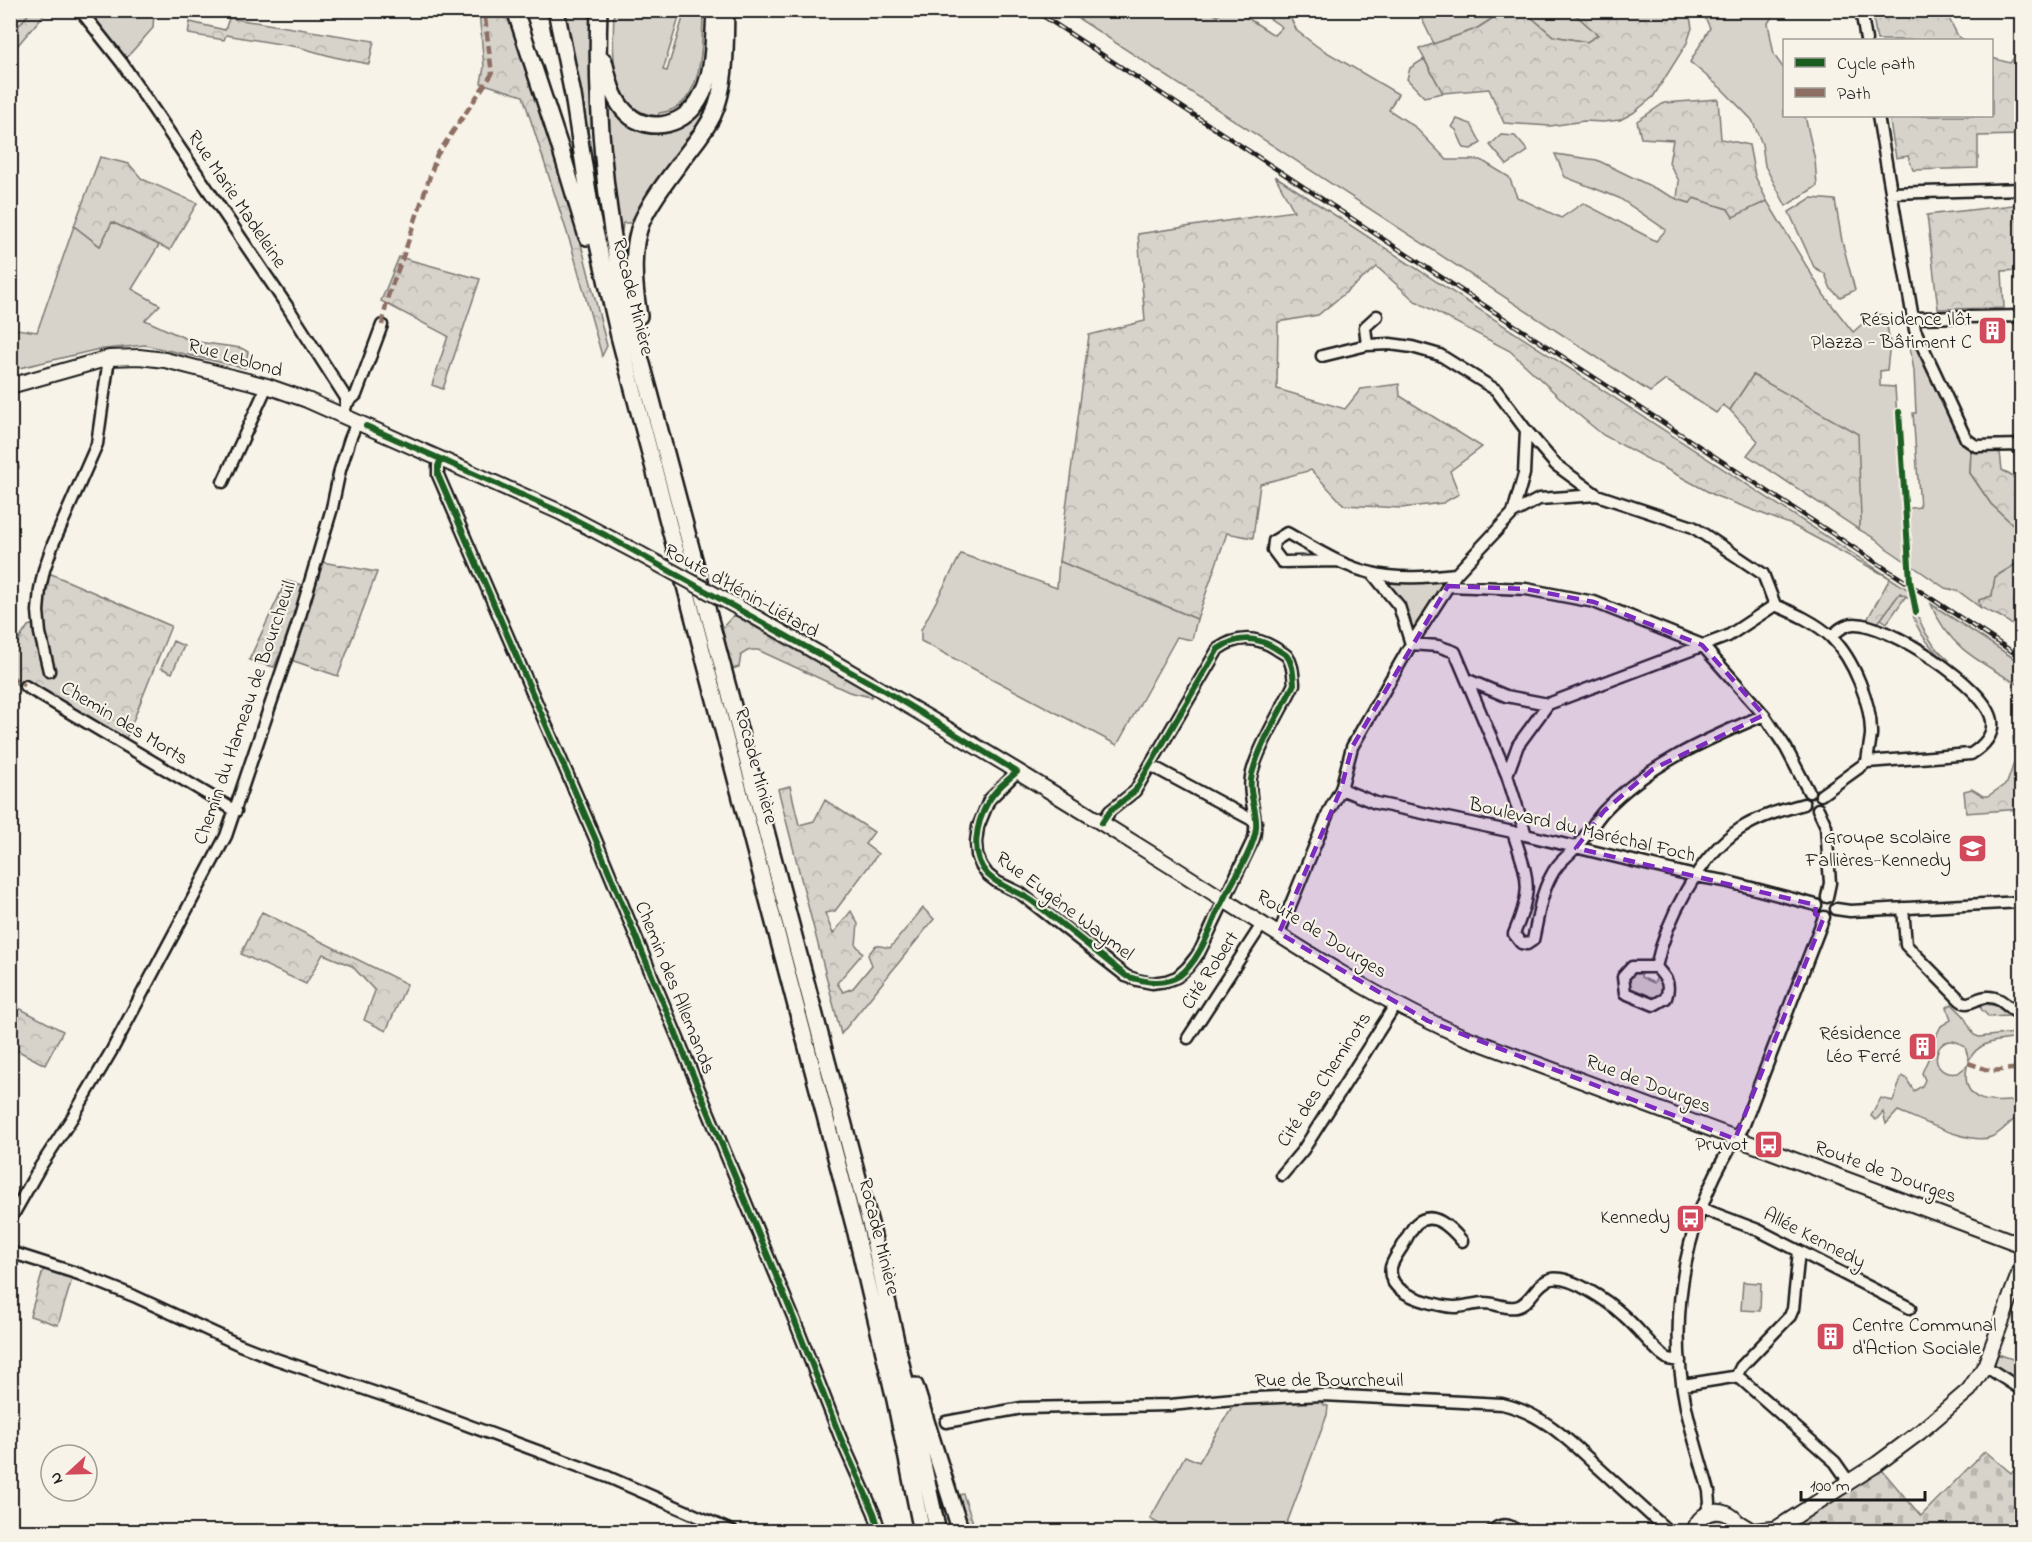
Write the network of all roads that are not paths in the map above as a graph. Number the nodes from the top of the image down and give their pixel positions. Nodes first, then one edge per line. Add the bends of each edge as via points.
1 (80, 10) edge
2 (515, 10) edge
3 (556, 10) edge
4 (598, 10) edge
5 (715, 10) edge
6 (726, 10) edge
7 (1861, 10) edge
8 (598, 32) junction
9 (1866, 39) edge
10 (1878, 117) edge
11 (2022, 189) edge
12 (1891, 193) junction
13 (1377, 316) dead end
14 (2022, 316) edge
15 (1912, 318) junction
16 (382, 325) dead end
17 (619, 336) junction
18 (1367, 345) junction
19 (1322, 356) dead end
20 (109, 358) junction
21 (10, 386) edge
22 (267, 386) junction
23 (650, 393) junction
24 (344, 409) junction
25 (357, 422) junction
26 (1526, 430) junction
27 (2022, 445) edge
28 (441, 459) junction
29 (223, 482) dead end
30 (1597, 495) junction
31 (1513, 513) junction
32 (1338, 561) junction
33 (1372, 573) junction
34 (1456, 574) junction
35 (1448, 586) junction
36 (1775, 605) junction
37 (1831, 637) junction
38 (1411, 644) junction
39 (1702, 645) junction
40 (49, 671) dead end
41 (1468, 680) junction
42 (25, 686) dead end
43 (1548, 704) junction
44 (1764, 715) junction
45 (1867, 762) junction
46 (1150, 765) junction
47 (1017, 772) junction
48 (1507, 775) junction
49 (1341, 789) junction
50 (1809, 792) junction
51 (1821, 795) junction
52 (1804, 804) junction
53 (1818, 809) junction
54 (236, 811) junction
55 (1085, 812) joint
56 (1256, 822) junction
57 (1102, 823) junction
58 (1514, 832) junction
59 (1526, 835) junction
60 (1576, 847) junction
61 (1695, 876) junction
62 (1827, 897) junction
63 (1224, 898) junction
64 (2022, 902) edge
65 (1816, 905) junction
66 (1836, 909) junction
67 (1903, 909) junction
68 (1824, 917) junction
69 (1263, 923) junction
70 (1279, 933) junction
71 (1656, 967) junction
72 (1396, 1004) junction
73 (2022, 1016) edge
74 (1188, 1038) dead end
75 (1547, 1068) joint
76 (1735, 1139) junction
77 (1282, 1175) dead end
78 (1700, 1208) junction
79 (10, 1220) edge
80 (871, 1227) junction
81 (1462, 1241) dead end
82 (2022, 1245) edge
83 (1799, 1251) junction
84 (10, 1252) edge
85 (2022, 1266) edge
86 (1910, 1308) dead end
87 (1680, 1361) junction
88 (1985, 1366) junction
89 (1736, 1377) junction
90 (1683, 1385) junction
91 (2022, 1390) edge
92 (895, 1400) junction
93 (946, 1422) dead end
94 (1849, 1482) junction
95 (1709, 1491) junction
96 (1725, 1512) junction
97 (1706, 1514) junction
98 (1740, 1527) edge
99 (1692, 1530) edge
100 (1772, 1530) edge
101 (734, 1532) edge
102 (880, 1532) edge
103 (913, 1532) edge
104 (922, 1532) edge
105 (938, 1532) edge
106 (961, 1532) edge
107 (1491, 1532) edge
108 (1518, 1532) edge
109 (1669, 1532) edge

1 - 24 street, Rue Marie Madeleine via 122,63 243,241 346,398
2 - 17 highway via 576,199 602,295
3 - 17 highway, Rocade Minière via 592,218
4 - 8 highway, Rocade Minière
5 - 8 highway via 711,67 703,94 688,114 666,124 639,121 619,105 608,79
6 - 23 highway via 720,97 714,113 641,222 635,282 651,372
7 - 9 street
8 - 23 highway, Rocade Minière via 601,145 610,222
10 - 12 street
11 - 12 street
12 - 15 street
13 - 18 street via 1365,327
14 - 15 street
15 - 27 street via 1962,435 1977,446
16 - 24 street via 356,395
17 - 92 highway, Rocade Minière via 853,1222
18 - 19 street
18 - 26 street via 1412,347 1440,355 1496,390
20 - 21 main road, Rue Leblond
20 - 22 main road, Rue Leblond via 165,360
20 - 40 street via 93,459 53,544 40,589 40,633
22 - 24 main road, Rue Leblond
22 - 29 street
23 - 80 highway, Rocade Minière
24 - 25 main road, Rue Leblond
25 - 28 main road, Rue Leblond
25 - 54 street, Chemin du Hameau de Bourcheuil via 297,626
26 - 30 street via 1556,465
26 - 31 street via 1524,474
28 - 47 main road, Route d'Hénin-Liétard, bridge via 560,512 640,554 885,691
28 - 102 street, Chemin des Allemands via 438,475 595,838
30 - 31 street via 1539,499
30 - 36 street via 1693,527 1763,574
31 - 34 street
32 - 32 street via 1287,533 1274,541 1273,550 1282,562
32 - 33 street
33 - 34 street via 1412,578
33 - 38 street via 1399,606
34 - 35 street
35 - 38 street
35 - 39 street via 1526,589 1593,602
36 - 37 street
36 - 39 street via 1728,636
37 - 45 street via 1851,664 1866,699 1871,734
37 - 45 street via 1843,627 1855,624 1881,631 1943,666 1989,710 1990,735 1971,754
38 - 41 street via 1455,652
38 - 49 street via 1352,747
39 - 43 street
39 - 44 street
41 - 43 street via 1506,696
41 - 48 street
42 - 54 street, Chemin des Morts
43 - 48 street via 1518,745
44 - 50 street
44 - 60 street via 1653,769 1604,811
45 - 51 street
46 - 56 street
46 - 56 street via 1218,649 1248,638 1266,643 1286,655 1293,669 1294,684 1251,777
46 - 57 street via 1134,791
47 - 55 main road, Route d'Hénin-Liétard
47 - 63 street, Rue Eugène Waymel via 989,800 982,815 976,842 981,865 988,875 1032,901 1126,976 1152,982 1177,977 1198,953
48 - 59 street
49 - 58 street, Boulevard du Maréchal Foch via 1376,803
49 - 70 street
50 - 51 street
50 - 52 street
51 - 53 street via 1823,801
52 - 53 street via 1811,810
52 - 61 street via 1739,829
53 - 62 street via 1826,826 1830,883
54 - 79 street, Chemin du Hameau de Bourcheuil via 214,860 112,1050
55 - 57 main road, Route de Dourges
56 - 63 street, Rue Eugène Waymel via 1254,838
57 - 63 main road, Route de Dourges
58 - 59 street, Boulevard du Maréchal Foch
58 - 60 street via 1527,878 1528,895 1515,934 1521,943 1533,940 1549,880 1559,862
59 - 60 street, Boulevard du Maréchal Foch
60 - 61 street, Boulevard du Maréchal Foch
61 - 65 street, Boulevard du Maréchal Foch
61 - 71 street via 1660,946
62 - 65 street
62 - 66 street
63 - 69 main road, Route de Dourges
64 - 67 street
65 - 68 street via 1818,914
66 - 67 street
66 - 68 street
67 - 73 street via 1906,945 1964,1004 1998,998
68 - 76 street
69 - 70 main road, Route de Dourges
69 - 74 street, Cité Robert
70 - 72 main road, Route de Dourges
71 - 71 street via 1632,967 1623,977 1624,993 1654,1005 1666,998 1668,980
72 - 75 main road, Route de Dourges via 1459,1035
72 - 77 street, Cité des Cheminots via 1303,1150
75 - 76 main road, Rue de Dourges
76 - 78 street via 1725,1152
76 - 82 main road, Route de Dourges
78 - 83 street, Allée Kennedy
78 - 87 street via 1683,1278
80 - 105 highway, Rocade Minière
80 - 106 highway
81 - 87 street via 1440,1221 1430,1219 1417,1224 1392,1263 1393,1283 1419,1299 1456,1308 1483,1303 1516,1307 1545,1281 1567,1281 1616,1309 1661,1354
83 - 86 street, Allée Kennedy
83 - 89 street via 1790,1316
84 - 101 street via 134,1296 276,1359 608,1477
85 - 88 main road
87 - 90 street
88 - 91 street
88 - 94 main road via 1952,1407
89 - 90 street
89 - 94 street via 1835,1462
90 - 95 street
92 - 103 highway via 893,1420
92 - 104 highway, Rocade Minière
93 - 109 street, Rue de Bourcheuil via 1022,1408 1170,1405 1323,1395 1502,1404 1541,1418
94 - 100 main road
95 - 96 street
95 - 97 street
96 - 97 main road
96 - 98 main road
97 - 99 main road
98 - 100 main road
107 - 108 street via 1506,1525

